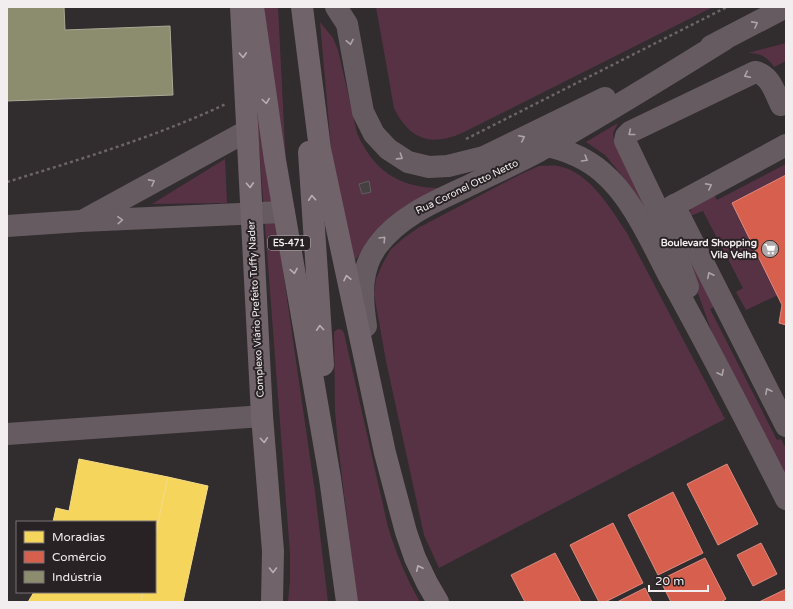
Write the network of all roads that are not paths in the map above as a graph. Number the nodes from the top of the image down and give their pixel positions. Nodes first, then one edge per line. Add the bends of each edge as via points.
1 (301, 7) edge
2 (336, 7) edge
3 (786, 7) edge
4 (245, 10) edge
5 (724, 40) junction
6 (786, 102) edge
7 (247, 131) junction
8 (548, 146) junction
9 (786, 146) edge
10 (666, 209) junction
11 (284, 212) junction
12 (251, 214) junction
13 (81, 221) junction
14 (7, 226) edge
15 (710, 350) junction
16 (262, 416) junction
17 (786, 426) edge
18 (7, 434) edge
19 (385, 453) junction
20 (330, 478) junction
21 (786, 499) edge
22 (340, 554) junction
23 (272, 602) edge
24 (337, 602) edge
25 (347, 602) edge
26 (438, 602) edge

19 -> 1 main road via 320,149
20 -> 1 main road, Complexo Viário Prefeito Tuffy Nader / ES-471
2 -> 5 street, Rua Coronel Otto Netto via 347,24 363,112 374,134 388,149 408,162 429,167 448,166 484,156
5 -> 3 street, Rua Coronel Otto Netto
4 -> 7 main road, Complexo Viário Prefeito Tuffy Nader
4 -> 11 main road, Complexo Viário Prefeito Tuffy Nader / ES-471
5 - 8 street, Rua Coronel Otto Netto
6 -> 10 street via 781,105 766,77 755,72 630,132 625,141
7 -> 12 main road, Complexo Viário Prefeito Tuffy Nader
13 -> 7 street
8 -> 15 street via 585,159 603,172 623,194
19 -> 8 street, Rua Coronel Otto Netto via 362,303 363,281 377,245 410,215
10 -> 9 street
10 - 15 street via 669,233
17 -> 10 street
11 - 12 street
11 -> 20 main road, Complexo Viário Prefeito Tuffy Nader / ES-471
13 -> 12 street
12 - 16 main road, Complexo Viário Prefeito Tuffy Nader
13 - 14 street
15 -> 21 street
16 - 18 street
16 -> 23 main road, Complexo Viário Prefeito Tuffy Nader via 273,551
26 -> 19 main road via 415,558
20 - 22 main road, Complexo Viário Prefeito Tuffy Nader / ES-471
22 - 24 main road
22 - 25 main road, Complexo Viário Prefeito Tuffy Nader / ES-471

